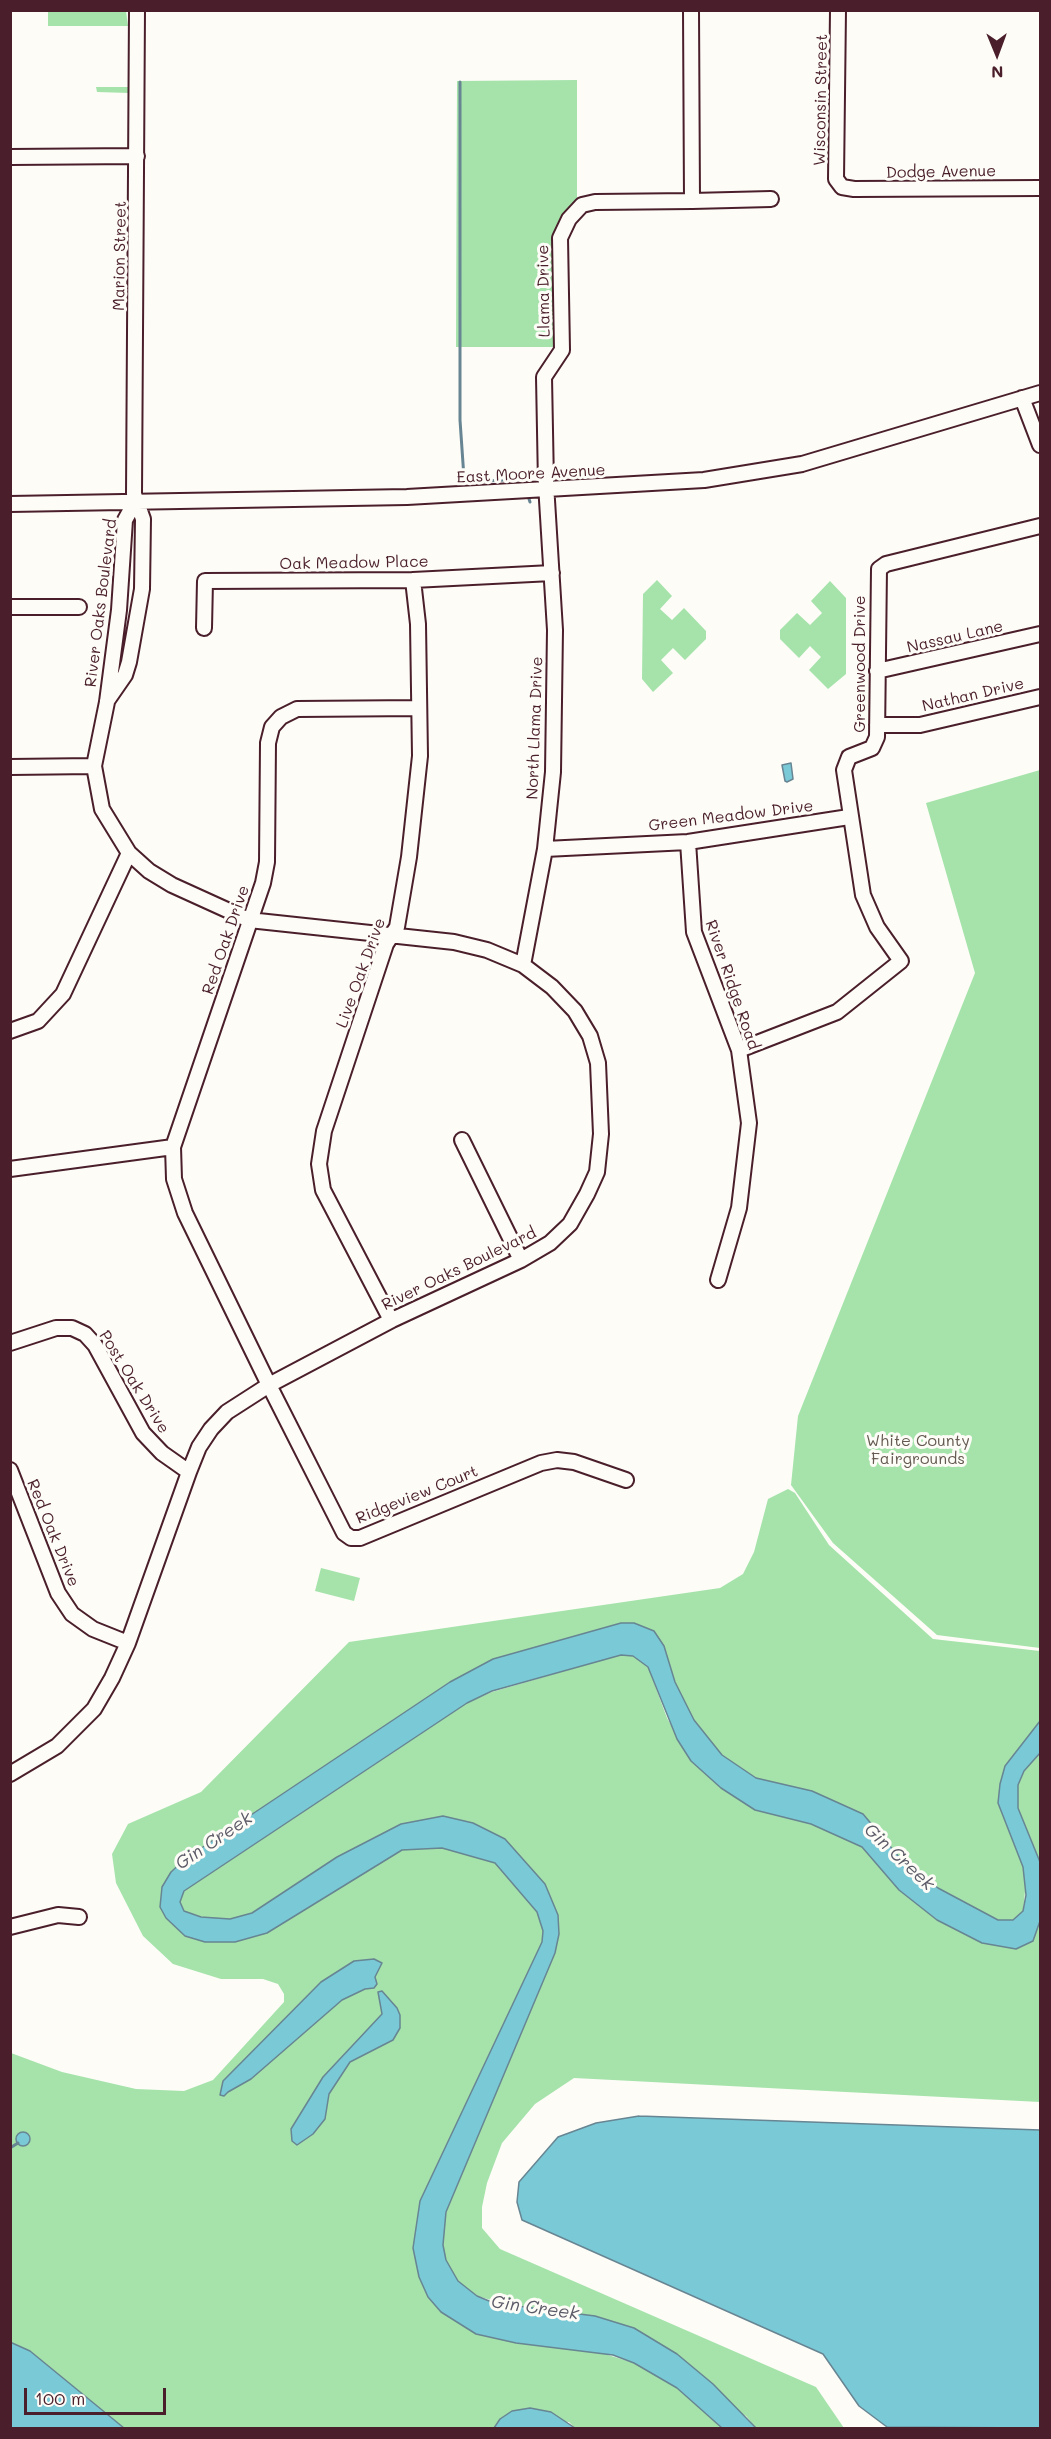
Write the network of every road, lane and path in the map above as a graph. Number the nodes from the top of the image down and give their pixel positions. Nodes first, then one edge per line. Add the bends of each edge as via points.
1 (137, 10) edge
2 (692, 10) edge
3 (838, 10) edge
4 (137, 156) junction
5 (10, 157) edge
6 (842, 187) joint
7 (1041, 188) edge
8 (771, 199) dead end
9 (692, 201) junction
10 (1041, 393) edge
11 (1022, 398) junction
12 (1041, 445) edge
13 (547, 490) junction
14 (135, 502) junction
15 (10, 504) edge
16 (1041, 526) edge
17 (552, 573) junction
18 (413, 580) junction
19 (10, 607) edge
20 (80, 607) dead end
21 (204, 628) dead end
22 (1041, 634) edge
23 (877, 671) junction
24 (1041, 697) edge
25 (107, 702) junction
26 (419, 708) junction
27 (877, 725) junction
28 (94, 766) junction
29 (10, 767) edge
30 (849, 817) junction
31 (688, 842) junction
32 (545, 849) junction
33 (129, 853) junction
34 (249, 920) junction
35 (392, 935) junction
36 (523, 965) junction
37 (10, 1031) edge
38 (739, 1050) junction
39 (462, 1140) dead end
40 (173, 1147) junction
41 (10, 1169) edge
42 (521, 1260) junction
43 (718, 1280) dead end
44 (391, 1320) junction
45 (10, 1344) edge
46 (268, 1385) junction
47 (10, 1470) edge
48 (189, 1472) junction
49 (626, 1480) dead end
50 (128, 1643) junction
51 (10, 1774) edge
52 (79, 1917) dead end
53 (10, 1928) edge

1 - 4 street, Marion Street
2 - 9 street
3 - 6 street, Wisconsin Street via 836,179
4 - 5 street
4 - 14 street, Marion Street
6 - 7 street, Dodge Avenue
8 - 9 street, Llama Drive
9 - 13 street, Llama Drive via 596,202 582,205 568,219 560,238 562,350 544,377
10 - 11 street, East Moore Avenue
11 - 12 street
11 - 13 street, East Moore Avenue via 788,467 704,480
13 - 14 street, East Moore Avenue
13 - 17 street, North Llama Drive
14 - 15 street, East Moore Avenue
14 - 25 street, River Oaks Boulevard via 125,520 122,589
14 - 25 street, River Oaks Boulevard via 143,519 141,597 125,675
16 - 23 street, Greenwood Drive via 886,564 879,569
17 - 18 street, Oak Meadow Place
17 - 32 street, North Llama Drive via 553,772
18 - 21 street, Oak Meadow Place via 205,581
18 - 26 street, Live Oak Drive
19 - 20 street
22 - 23 street, Nassau Lane
23 - 27 street, Greenwood Drive
24 - 27 street, Nathan Drive via 920,725
25 - 28 street, River Oaks Boulevard
26 - 34 street, Red Oak Drive via 297,709 272,727 268,743 267,862
26 - 35 street, Live Oak Drive via 418,788 397,927
27 - 30 street, Greenwood Drive via 872,748 845,762
28 - 29 street
28 - 33 street, River Oaks Boulevard via 102,809
30 - 31 street, Green Meadow Drive
30 - 38 street, Greenwood Drive via 862,895 869,913 901,961 837,1012
31 - 32 street, Green Meadow Drive
31 - 38 street, River Ridge Road via 694,932
32 - 36 street, North Llama Drive
33 - 34 street, River Oaks Boulevard via 172,885
33 - 37 street via 63,994 38,1021
34 - 35 street, River Oaks Boulevard
34 - 40 street, Red Oak Drive
35 - 36 street, River Oaks Boulevard via 476,947
35 - 44 street, Live Oak Drive via 324,1131 319,1164 323,1190
36 - 42 street, River Oaks Boulevard via 552,987 590,1036 602,1100 597,1172 587,1194 570,1224 550,1243
38 - 43 street, River Ridge Road via 748,1108 748,1138 739,1208
39 - 42 street
40 - 41 street
40 - 46 street via 174,1179 185,1213
42 - 44 street, River Oaks Boulevard
44 - 46 street, River Oaks Boulevard
45 - 48 street, Post Oak Drive via 56,1328 72,1328 86,1334 143,1433 157,1449
46 - 48 street, River Oaks Boulevard via 227,1412 211,1429
46 - 49 street, Ridgeview Court via 344,1533 351,1538 360,1538 541,1463 574,1462
47 - 50 street, Red Oak Drive via 58,1593 72,1614 93,1629
48 - 50 street, River Oaks Boulevard
50 - 51 street, River Oaks Boulevard via 94,1708 57,1746
52 - 53 street via 57,1915

